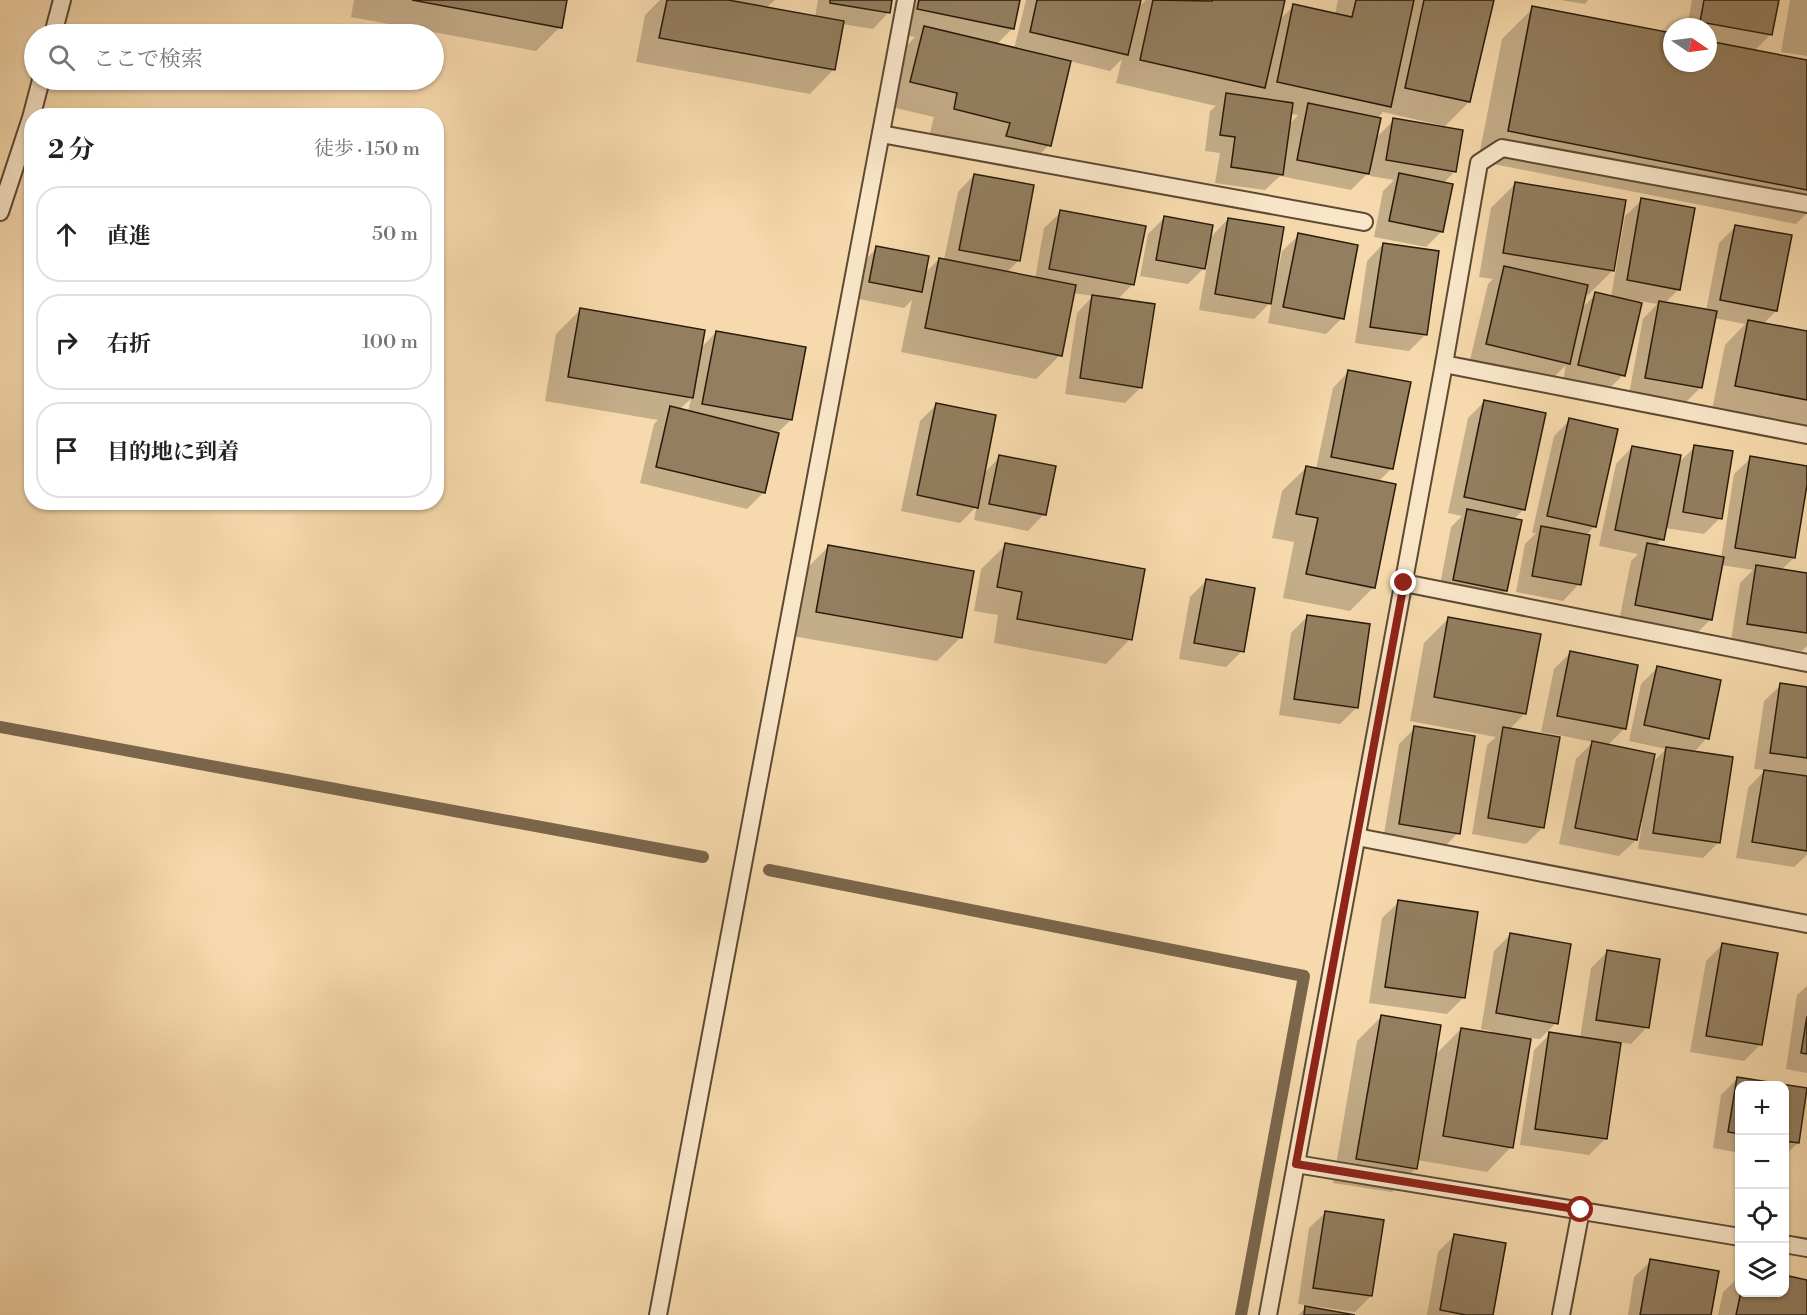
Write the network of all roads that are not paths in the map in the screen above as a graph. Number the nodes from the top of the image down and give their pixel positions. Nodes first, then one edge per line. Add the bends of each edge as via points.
1 (62, 0) edge
2 (906, 0) edge
3 (56, 24) edge
4 (38, 90) edge
5 (34, 108) edge
6 (881, 134) junction
7 (24, 139) edge
8 (1807, 204) edge
9 (0, 212) edge
10 (1364, 222) dead end
11 (1444, 364) junction
12 (1807, 435) edge
13 (1404, 583) junction
14 (1807, 663) edge
15 (1357, 837) junction
16 (1807, 924) edge
17 (1296, 1164) junction
18 (1581, 1210) junction
19 (1735, 1236) edge
20 (1789, 1245) edge
21 (1807, 1248) edge
22 (658, 1315) edge
23 (1268, 1315) edge
24 (1561, 1315) edge

1 - 3 lane
2 - 6 lane
4 - 5 lane
6 - 10 lane
6 - 22 lane
7 - 9 lane
8 - 11 lane via 1502,148 1479,163
11 - 12 lane
11 - 13 lane
13 - 14 lane
13 - 15 lane
15 - 16 lane
15 - 17 lane
17 - 18 lane
17 - 23 lane
18 - 19 lane
18 - 24 lane
20 - 21 lane

